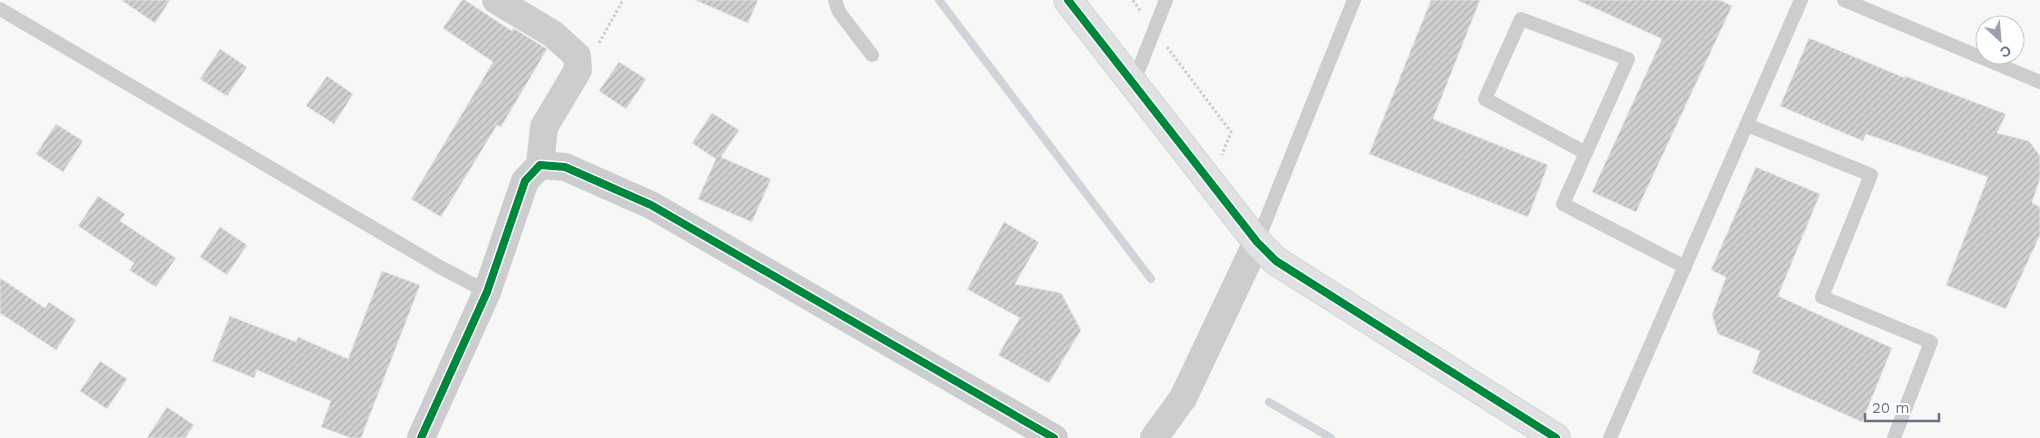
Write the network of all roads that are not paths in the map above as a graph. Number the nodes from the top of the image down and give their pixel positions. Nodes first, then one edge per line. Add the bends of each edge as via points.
1 (496, 0) edge
2 (835, 0) edge
3 (1068, 0) edge
4 (1166, 0) edge
5 (1354, 0) edge
6 (1801, 0) edge
7 (1844, 0) edge
8 (0, 9) edge
9 (872, 55) dead end
10 (2040, 82) edge
11 (1133, 84) junction
12 (1747, 125) junction
13 (1586, 153) junction
14 (540, 166) junction
15 (1257, 242) junction
16 (1685, 267) junction
17 (487, 292) junction
18 (421, 438) edge
19 (1054, 438) edge
20 (1154, 438) edge
21 (1556, 438) edge
22 (1610, 438) edge
23 (1894, 438) edge

1 - 14 street via 553,34 576,56 578,70 544,127
2 - 9 lane via 839,12
3 - 11 street
4 - 11 lane
5 - 15 lane
6 - 12 lane
7 - 10 lane
8 - 17 lane
11 - 15 street
12 - 16 lane
12 - 23 lane via 1871,175 1822,297 1932,342
13 - 13 lane via 1628,59 1521,19 1484,99
13 - 16 lane via 1562,204
14 - 17 street via 525,181
14 - 19 street via 565,168 651,205
15 - 20 street via 1183,398
15 - 21 street via 1276,261
16 - 22 lane
17 - 18 street

